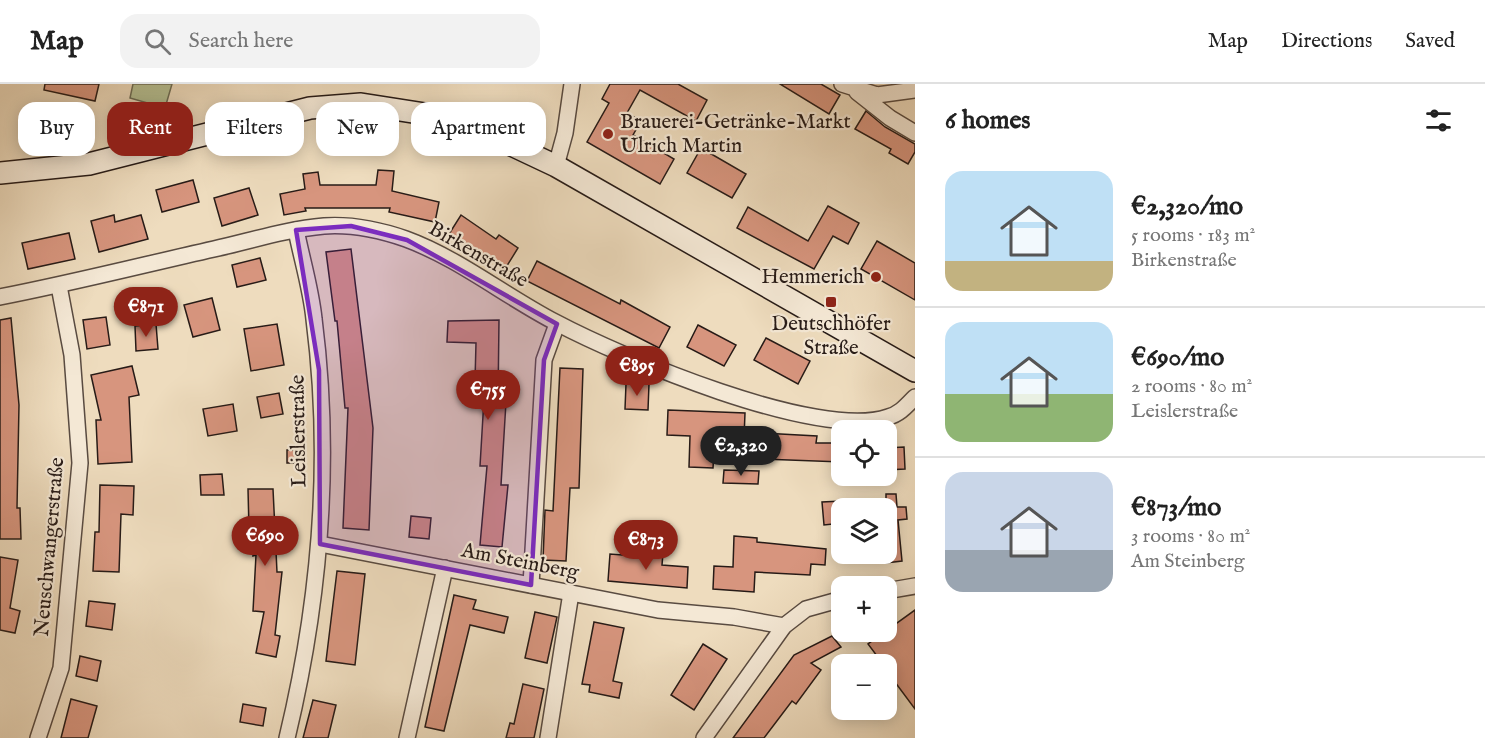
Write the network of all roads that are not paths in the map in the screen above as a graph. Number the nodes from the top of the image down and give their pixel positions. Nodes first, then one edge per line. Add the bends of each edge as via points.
1 (559, 84) edge
2 (848, 87) edge
3 (571, 90) edge
4 (915, 90) edge
5 (915, 133) edge
6 (556, 166) junction
7 (0, 173) edge
8 (296, 230) junction
9 (59, 286) junction
10 (0, 297) edge
11 (557, 324) junction
12 (915, 371) edge
13 (915, 397) edge
14 (320, 544) junction
15 (446, 568) junction
16 (531, 585) junction
17 (915, 586) edge
18 (897, 589) edge
19 (571, 593) junction
20 (831, 602) edge
21 (784, 626) junction
22 (38, 738) edge
23 (287, 738) edge
24 (407, 738) edge
25 (548, 738) edge
26 (704, 738) edge

1 - 3 street
2 - 4 street via 877,95
2 - 5 street
3 - 6 street
6 - 7 main road via 456,122 361,104 285,113 88,164
6 - 12 main road
8 - 9 street, Birkenstraße
8 - 11 street, Birkenstraße via 351,226 407,240
8 - 14 street, Leislerstraße via 314,317 319,370 323,423
9 - 10 street, Birkenstraße
9 - 22 street, Neuschwangerstraße via 72,356 80,464 61,668
11 - 13 street, Birkenstraße via 670,373 804,414 874,420 900,412
11 - 16 street via 544,360
14 - 15 street, Am Steinberg
14 - 23 street, Leislerstraße via 300,682
15 - 16 street, Am Steinberg
15 - 24 street
16 - 19 street, Am Steinberg
17 - 18 street
19 - 21 street, Am Steinberg via 658,610
19 - 25 street
20 - 21 street via 806,609
21 - 26 street

